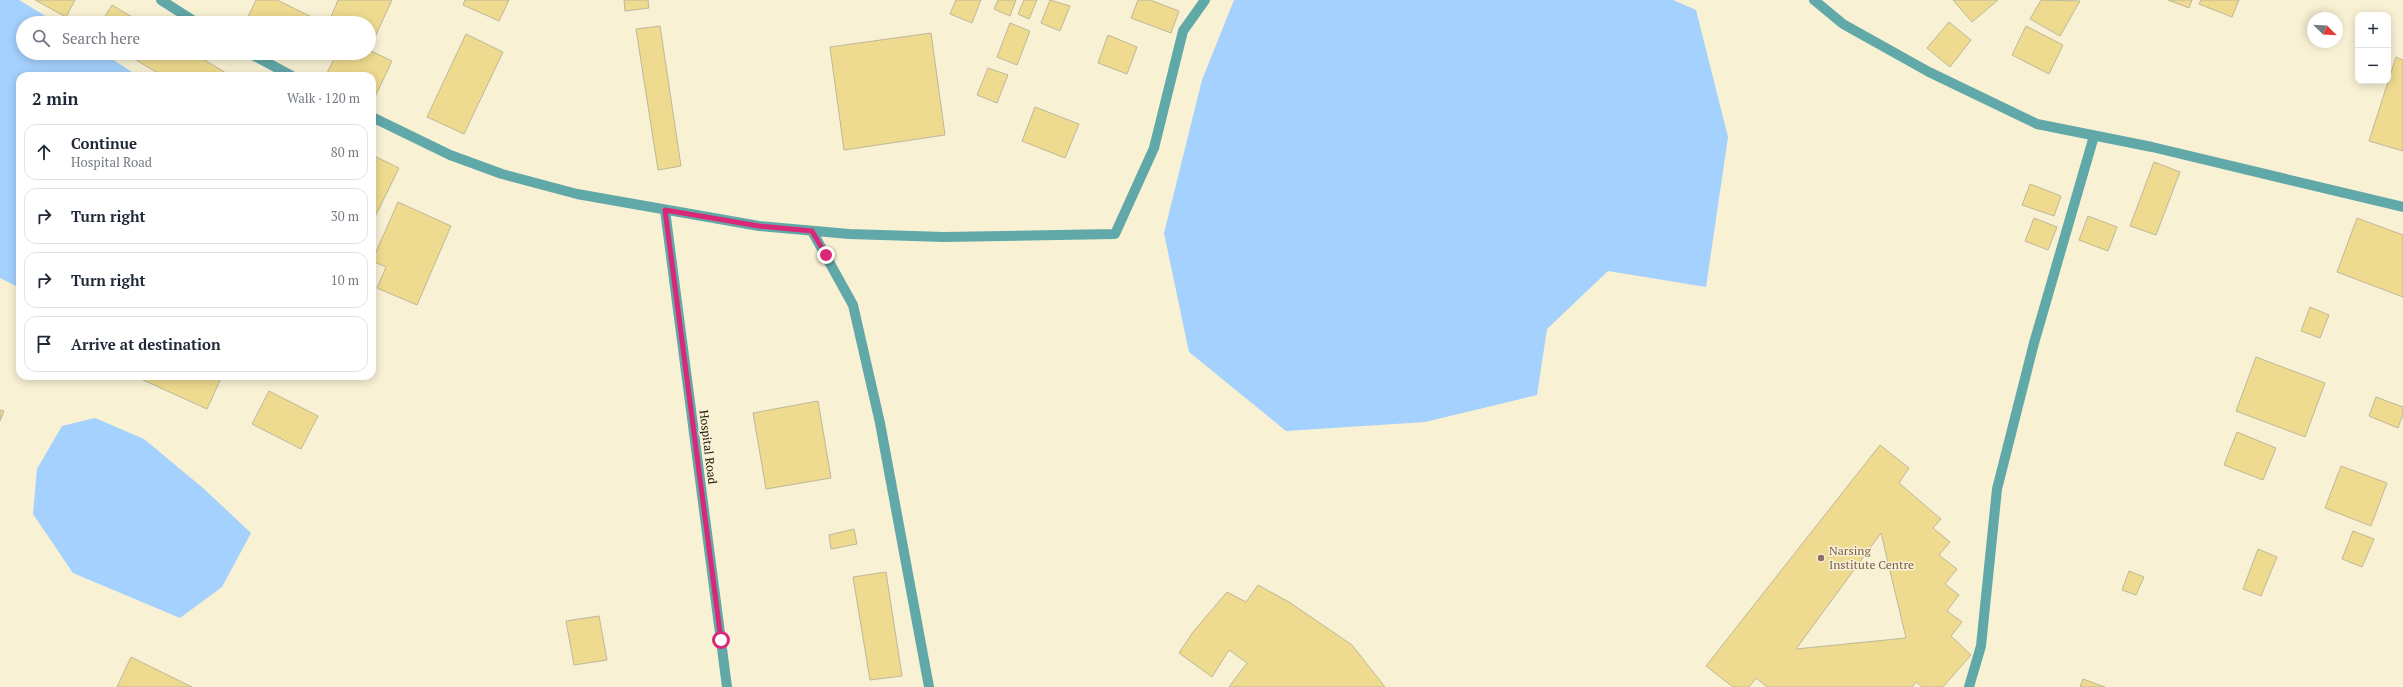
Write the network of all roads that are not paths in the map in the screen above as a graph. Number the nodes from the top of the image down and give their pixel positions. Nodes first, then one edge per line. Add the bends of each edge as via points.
1 (161, 0) edge
2 (1205, 0) edge
3 (1814, 0) edge
4 (186, 16) edge
5 (262, 60) edge
6 (285, 72) edge
7 (376, 119) edge
8 (2094, 136) junction
9 (2403, 207) edge
10 (665, 210) junction
11 (812, 231) junction
12 (727, 687) edge
13 (928, 687) edge
14 (1969, 687) edge

1 - 4 street
2 - 11 street via 1183,31 1154,148 1114,234 944,237
3 - 8 street via 1843,24 1956,85 2037,124
5 - 6 street
7 - 10 street via 450,155 502,174 577,194
8 - 9 street via 2152,147
8 - 14 street via 2034,343 1997,489 1981,646
10 - 11 street via 759,226
10 - 12 street, Hospital Road
11 - 13 street via 853,304 880,423

